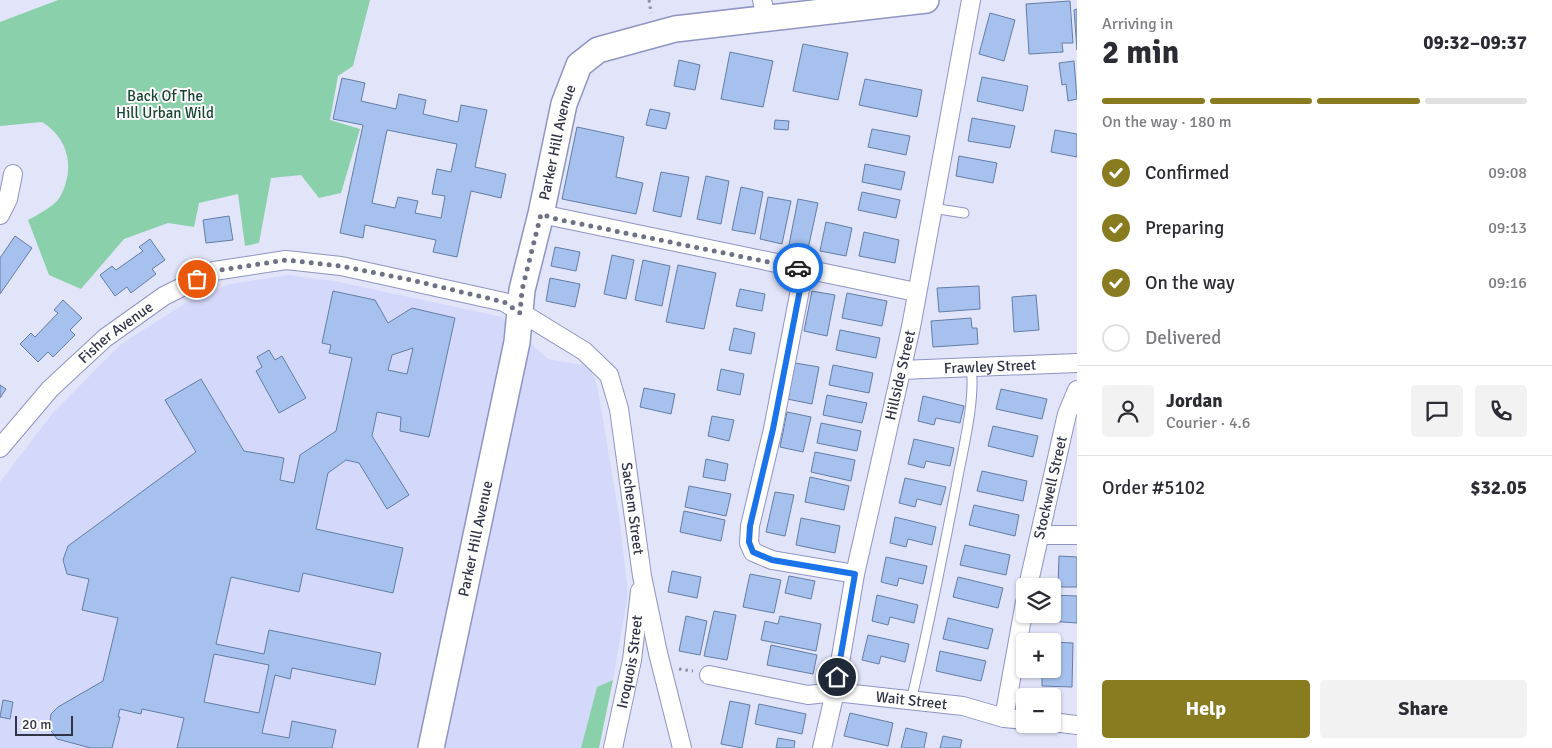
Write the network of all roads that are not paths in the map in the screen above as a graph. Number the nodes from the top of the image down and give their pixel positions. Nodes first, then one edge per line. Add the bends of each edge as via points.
1 (924, 0) edge
2 (971, 0) edge
3 (764, 9) edge
4 (0, 182) edge
5 (932, 208) junction
6 (964, 213) dead end
7 (541, 214) junction
8 (0, 216) edge
9 (804, 269) junction
10 (916, 292) junction
11 (520, 313) junction
12 (1077, 363) edge
13 (971, 366) junction
14 (901, 370) junction
15 (1077, 390) edge
16 (0, 448) edge
17 (1041, 535) junction
18 (1077, 535) edge
19 (855, 574) junction
20 (642, 576) junction
21 (1030, 578) edge
22 (1021, 623) edge
23 (709, 675) dead end
24 (835, 692) junction
25 (911, 701) junction
26 (1004, 718) junction
27 (1016, 719) edge
28 (1061, 723) edge
29 (1077, 725) edge
30 (432, 748) edge
31 (613, 748) edge
32 (682, 748) edge
33 (822, 748) edge

1 - 3 street, Parker Hill Avenue
2 - 5 street, Hillside Street
3 - 7 street, Parker Hill Avenue via 628,40 598,50 578,65 564,104
4 - 8 street via 13,174 8,199
5 - 6 lane
5 - 10 street, Hillside Street
7 - 9 street
7 - 11 street, Parker Hill Avenue via 522,290
9 - 10 street
9 - 19 street via 749,542 753,552 772,560
10 - 14 street, Hillside Street
11 - 16 street, Fisher Avenue via 504,302 331,265 286,260 214,271 164,296 105,338 50,389
11 - 20 street, Sachem Street via 584,351 609,374 620,408
11 - 30 street, Parker Hill Avenue
12 - 13 street, Frawley Street
13 - 14 street, Frawley Street
13 - 25 lane via 973,382 960,466
14 - 19 street, Hillside Street
15 - 17 street, Stockwell Street via 1067,414
17 - 18 street
17 - 21 street, Stockwell Street
19 - 24 street, Hillside Street
20 - 31 street, Iroquois Street via 632,660
20 - 32 street, Sachem Street
22 - 26 street
23 - 24 street, Wait Street via 808,696
24 - 25 street, Wait Street
24 - 33 street, Hillside Street
25 - 26 street, Wait Street via 963,706
26 - 27 street, Wait Street
28 - 29 street

